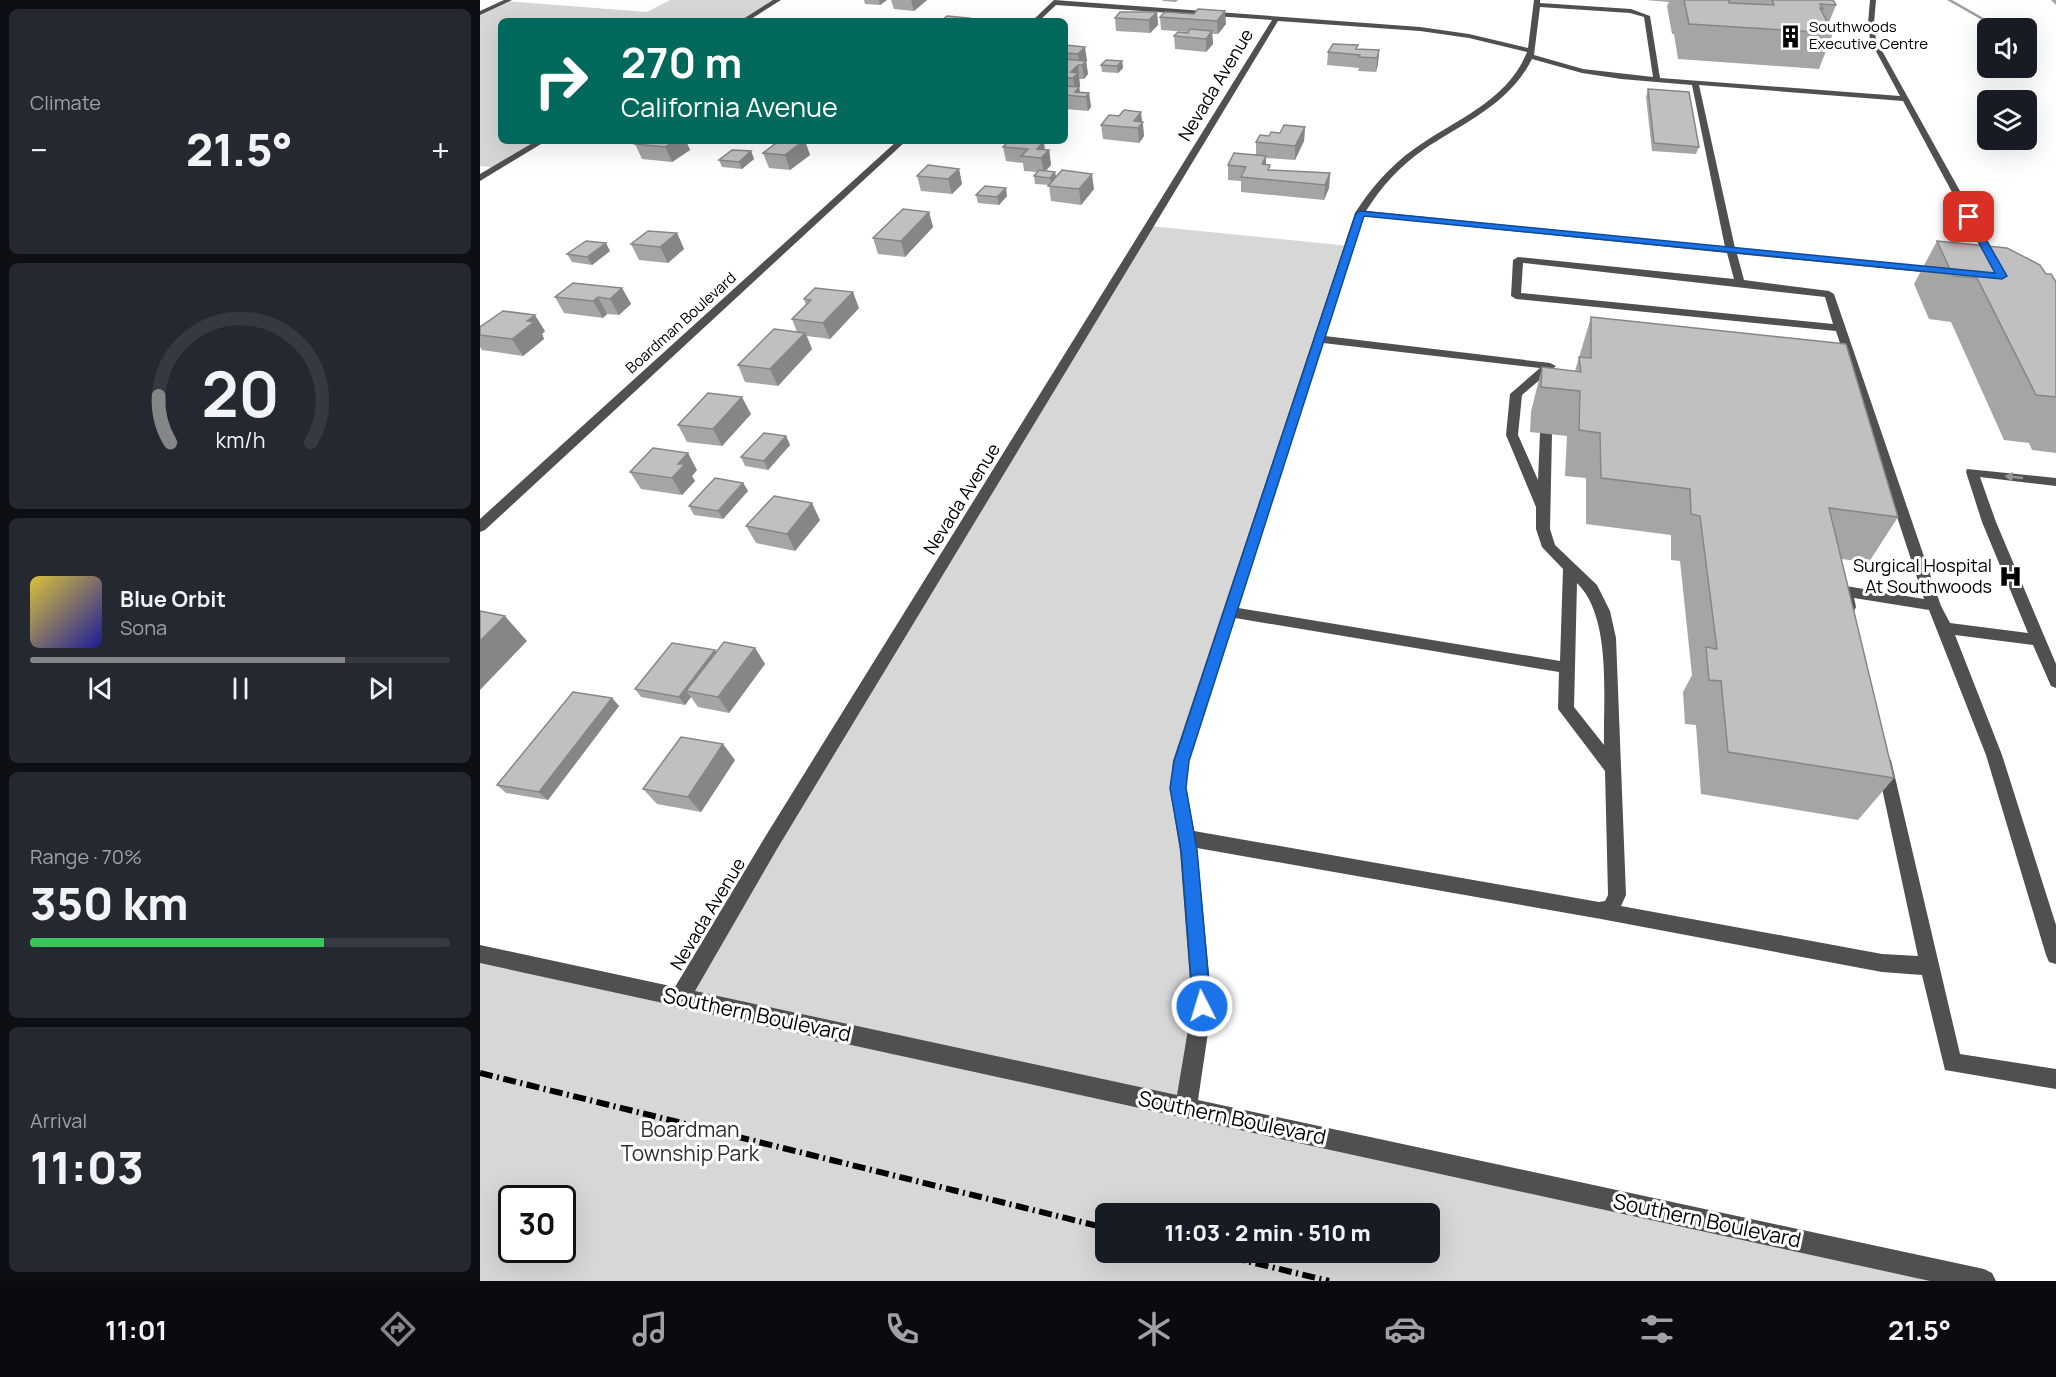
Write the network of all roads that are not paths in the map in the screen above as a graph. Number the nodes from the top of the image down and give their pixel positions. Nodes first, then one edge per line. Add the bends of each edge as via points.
1 (508, 0) edge
2 (778, 0) edge
3 (1872, 0) edge
4 (1056, 2) edge
5 (1537, 2) edge
6 (480, 13) edge
7 (748, 18) edge
8 (1038, 18) edge
9 (1276, 19) junction
10 (1530, 53) junction
11 (1657, 80) junction
12 (1695, 83) junction
13 (1904, 99) junction
14 (537, 144) edge
15 (899, 144) edge
16 (480, 178) edge
17 (1360, 213) junction
18 (1731, 250) junction
19 (1956, 272) edge
20 (2002, 276) edge
21 (1740, 283) junction
22 (1840, 328) junction
23 (1319, 339) junction
24 (1550, 366) junction
25 (1549, 385) edge
26 (1546, 434) dead end
27 (2056, 482) edge
28 (1543, 507) junction
29 (480, 527) edge
30 (1570, 567) junction
31 (1934, 606) junction
32 (1230, 612) junction
33 (1853, 626) edge
34 (1945, 628) junction
35 (2039, 640) junction
36 (1568, 668) junction
37 (2056, 682) edge
38 (1880, 744) edge
39 (1613, 769) junction
40 (1187, 838) junction
41 (1599, 911) junction
42 (480, 954) edge
43 (2056, 955) edge
44 (1930, 966) junction
45 (679, 999) junction
46 (2056, 1079) edge
47 (1186, 1108) junction
48 (1984, 1281) edge

1 - 6 street
2 - 7 street
3 - 13 street via 1873,40
4 - 8 street
4 - 9 street
5 - 10 street
5 - 11 street via 1647,16
9 - 10 street via 1469,36
9 - 45 street, Nevada Avenue
10 - 11 street via 1582,71
10 - 17 street via 1517,78 1499,96 1410,156 1383,180
11 - 12 street
12 - 13 street
12 - 18 street
13 - 20 street
14 - 16 street
15 - 29 street, Boardman Boulevard
17 - 18 street
17 - 23 street
18 - 19 street
18 - 21 street
21 - 22 street via 1829,294
21 - 22 street via 1518,260 1516,296
22 - 31 street
23 - 24 street
23 - 32 street
24 - 25 street
24 - 28 street via 1516,394 1512,435
26 - 28 street
27 -> 35 street via 1972,472
28 - 30 street via 1543,529 1549,547
30 - 36 street
30 - 39 street via 1592,589 1603,611 1609,638
31 - 33 street via 1845,591
31 - 34 street
32 - 36 street
32 - 40 street via 1181,761 1178,788
34 - 35 street
34 - 43 street via 1994,755
35 - 37 street
36 - 39 street via 1566,709
38 - 44 street
39 - 41 street via 1617,895 1611,908
40 - 41 street
40 - 47 street via 1202,1006
41 - 44 street via 1882,963
42 - 45 street, Southern Boulevard
44 - 46 street via 1952,1063
45 - 47 street, Southern Boulevard
47 - 48 street, Southern Boulevard

